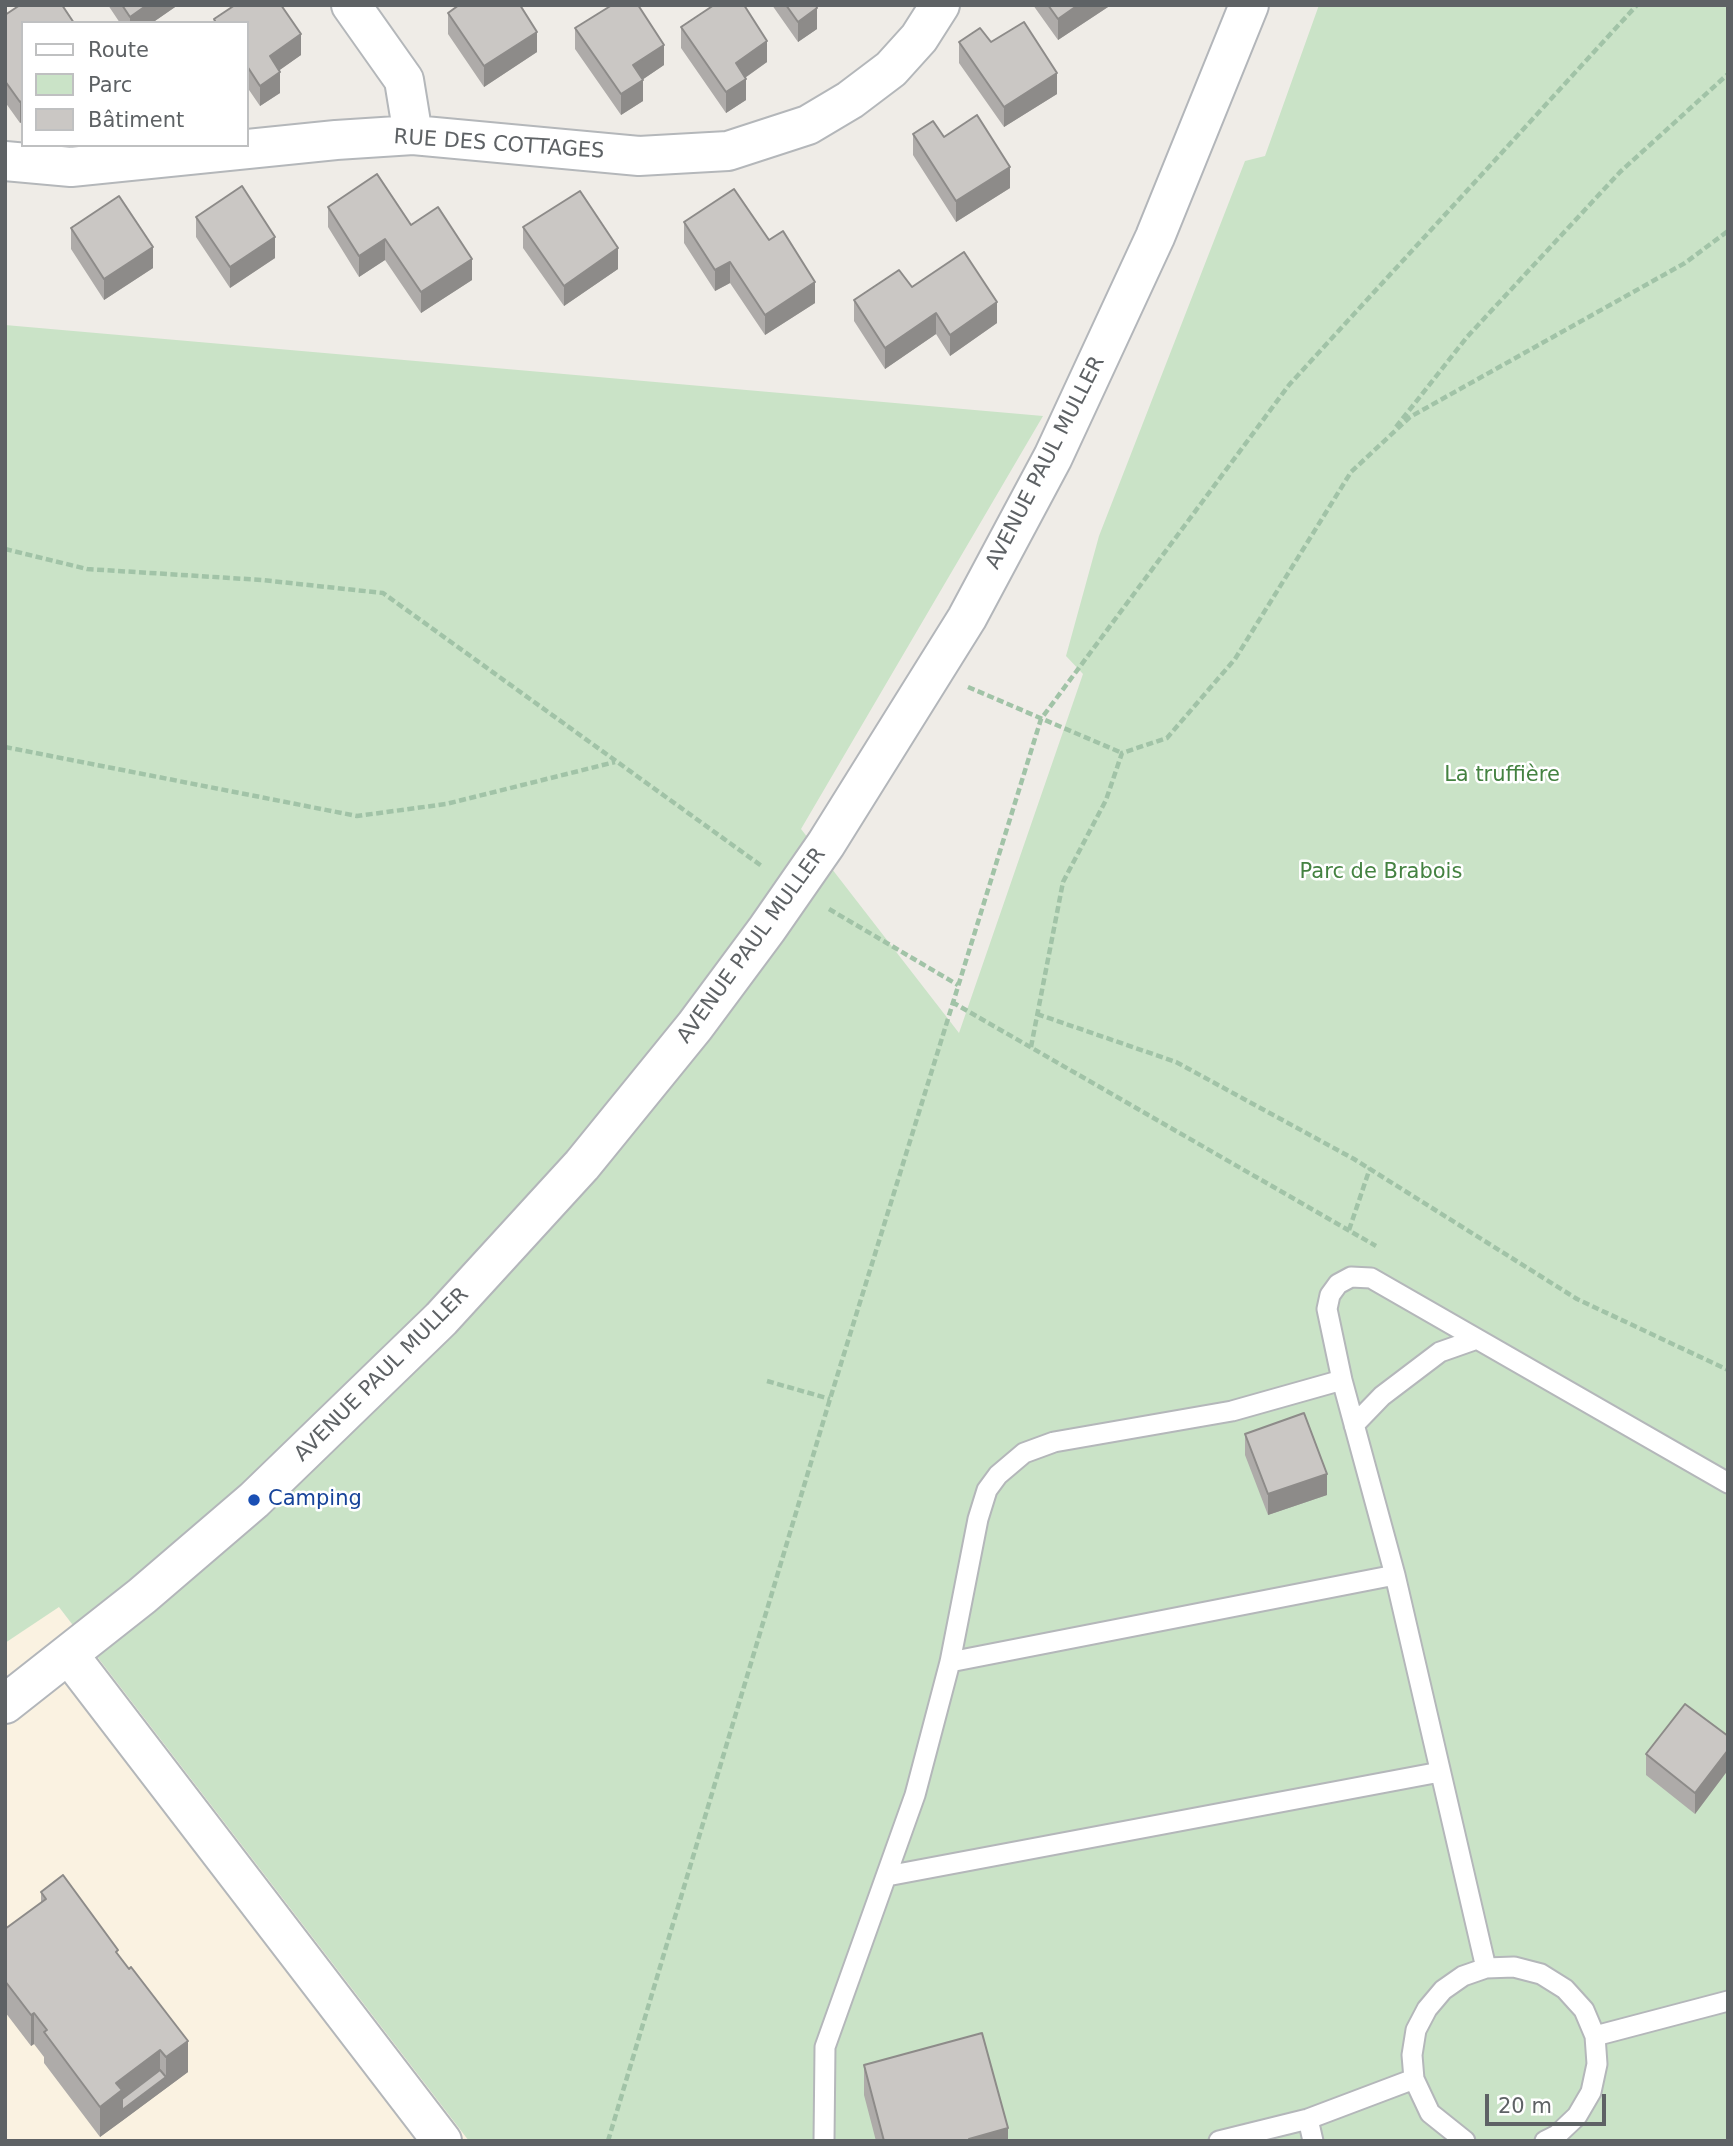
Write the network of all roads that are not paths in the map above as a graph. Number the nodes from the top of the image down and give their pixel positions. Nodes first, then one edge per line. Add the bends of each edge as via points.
1 (351, 5) edge
2 (940, 5) edge
3 (1249, 5) edge
4 (413, 135) junction
5 (5, 161) edge
6 (1477, 1339) junction
7 (1342, 1380) junction
8 (1354, 1425) junction
9 (1728, 1483) edge
10 (1395, 1575) junction
11 (69, 1655) junction
12 (950, 1662) junction
13 (5, 1704) edge
14 (1440, 1772) junction
15 (887, 1876) junction
16 (1486, 1968) junction
17 (1728, 2001) edge
18 (1595, 2036) junction
19 (1414, 2079) junction
20 (1308, 2119) junction
21 (442, 2141) edge
22 (824, 2141) edge
23 (1219, 2141) edge
24 (1313, 2141) edge
25 (1465, 2141) edge
26 (1545, 2141) edge

1 - 4 main road via 404,80
2 - 4 main road, RUE DES COTTAGES via 891,69 850,100 808,125 728,151 639,156
3 - 11 main road, AVENUE PAUL MULLER via 1155,237 1053,457 967,618 783,881 695,1026 582,1165 441,1319 254,1500
4 - 5 main road, RUE DES COTTAGES via 71,167
6 - 7 lane via 1371,1278 1350,1277 1330,1295 1327,1309
6 - 8 lane via 1440,1352 1382,1396
6 - 9 lane
7 - 8 lane
7 - 12 lane via 1232,1411 1054,1442 1024,1453 987,1490
8 - 10 lane
10 - 12 lane
10 - 14 lane
11 - 13 main road, AVENUE PAUL MULLER
11 - 21 main road
12 - 15 lane via 915,1796
14 - 15 lane
14 - 16 lane
15 - 22 lane via 825,2047
16 - 18 lane via 1514,1967 1541,1974 1565,1989 1584,2010
16 - 19 lane via 1453,1983 1427,2009 1416,2030
17 - 18 lane
18 - 26 lane via 1597,2064 1591,2092 1577,2116
19 - 20 lane
19 - 25 lane via 1430,2113
20 - 23 lane
20 - 24 lane

